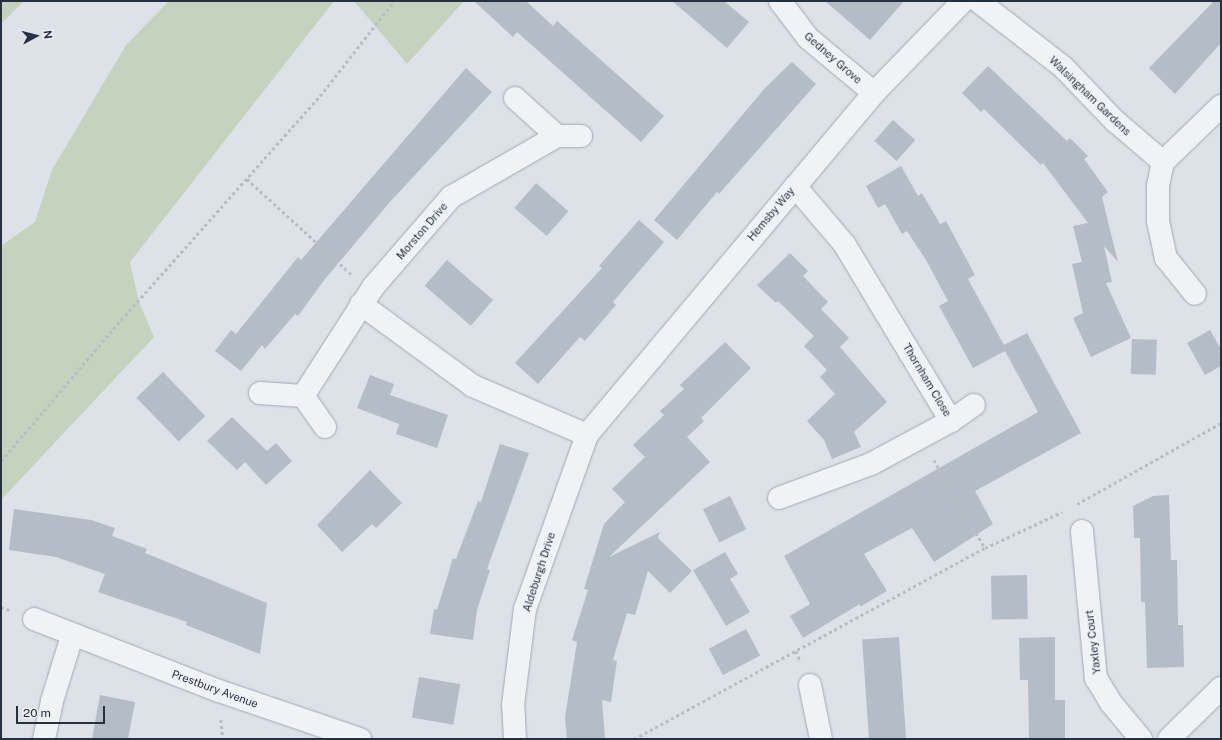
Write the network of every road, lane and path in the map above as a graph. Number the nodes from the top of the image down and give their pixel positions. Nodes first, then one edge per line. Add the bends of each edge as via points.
1 (394, 1) edge
2 (780, 1) edge
3 (963, 1) edge
4 (978, 1) edge
5 (874, 93) junction
6 (515, 98) dead end
7 (1221, 106) edge
8 (557, 136) junction
9 (581, 136) dead end
10 (1163, 162) junction
11 (246, 178) junction
12 (795, 186) junction
13 (1196, 294) dead end
14 (366, 298) junction
15 (260, 393) dead end
16 (303, 396) junction
17 (974, 405) dead end
18 (951, 420) junction
19 (1221, 423) edge
20 (324, 427) dead end
21 (587, 435) junction
22 (921, 438) junction
23 (1, 461) edge
24 (779, 498) dead end
25 (1073, 507) dead end
26 (1066, 511) dead end
27 (1082, 531) dead end
28 (986, 548) junction
29 (34, 619) dead end
30 (72, 636) junction
31 (810, 685) dead end
32 (1221, 688) edge
33 (44, 739) edge
34 (360, 739) edge
35 (515, 739) edge
36 (634, 739) edge
37 (821, 739) edge
38 (1141, 739) edge
39 (1169, 739) edge

1 - 11 path via 320,96
2 - 5 street, Gedney Grove via 808,38
3 - 5 street, Hemsby Way
4 - 10 street, Walsingham Gardens via 1063,67 1115,121
5 - 12 street, Hemsby Way
6 - 8 street
7 - 10 street
8 - 9 street, Morston Drive
8 - 14 street, Morston Drive via 451,197
10 - 13 street via 1158,186 1158,221 1166,258
11 - 14 path
11 - 23 path
12 - 18 street, Thornham Close via 845,245
12 - 21 street, Hemsby Way
14 - 16 street, Morston Drive
14 - 21 street via 473,386
15 - 16 street
16 - 20 street
17 - 18 street
18 - 22 street, Thornham Close
19 - 25 path
21 - 35 street, Aldeburgh Drive via 525,609 513,705
22 - 24 street, Thornham Close via 871,464
22 - 28 path
26 - 28 path
27 - 38 street, Yaxley Court via 1096,678 1111,704
28 - 36 path
29 - 30 street, Prestbury Avenue
30 - 33 street via 52,701
30 - 34 street, Prestbury Avenue via 219,691
31 - 37 street
32 - 39 street

